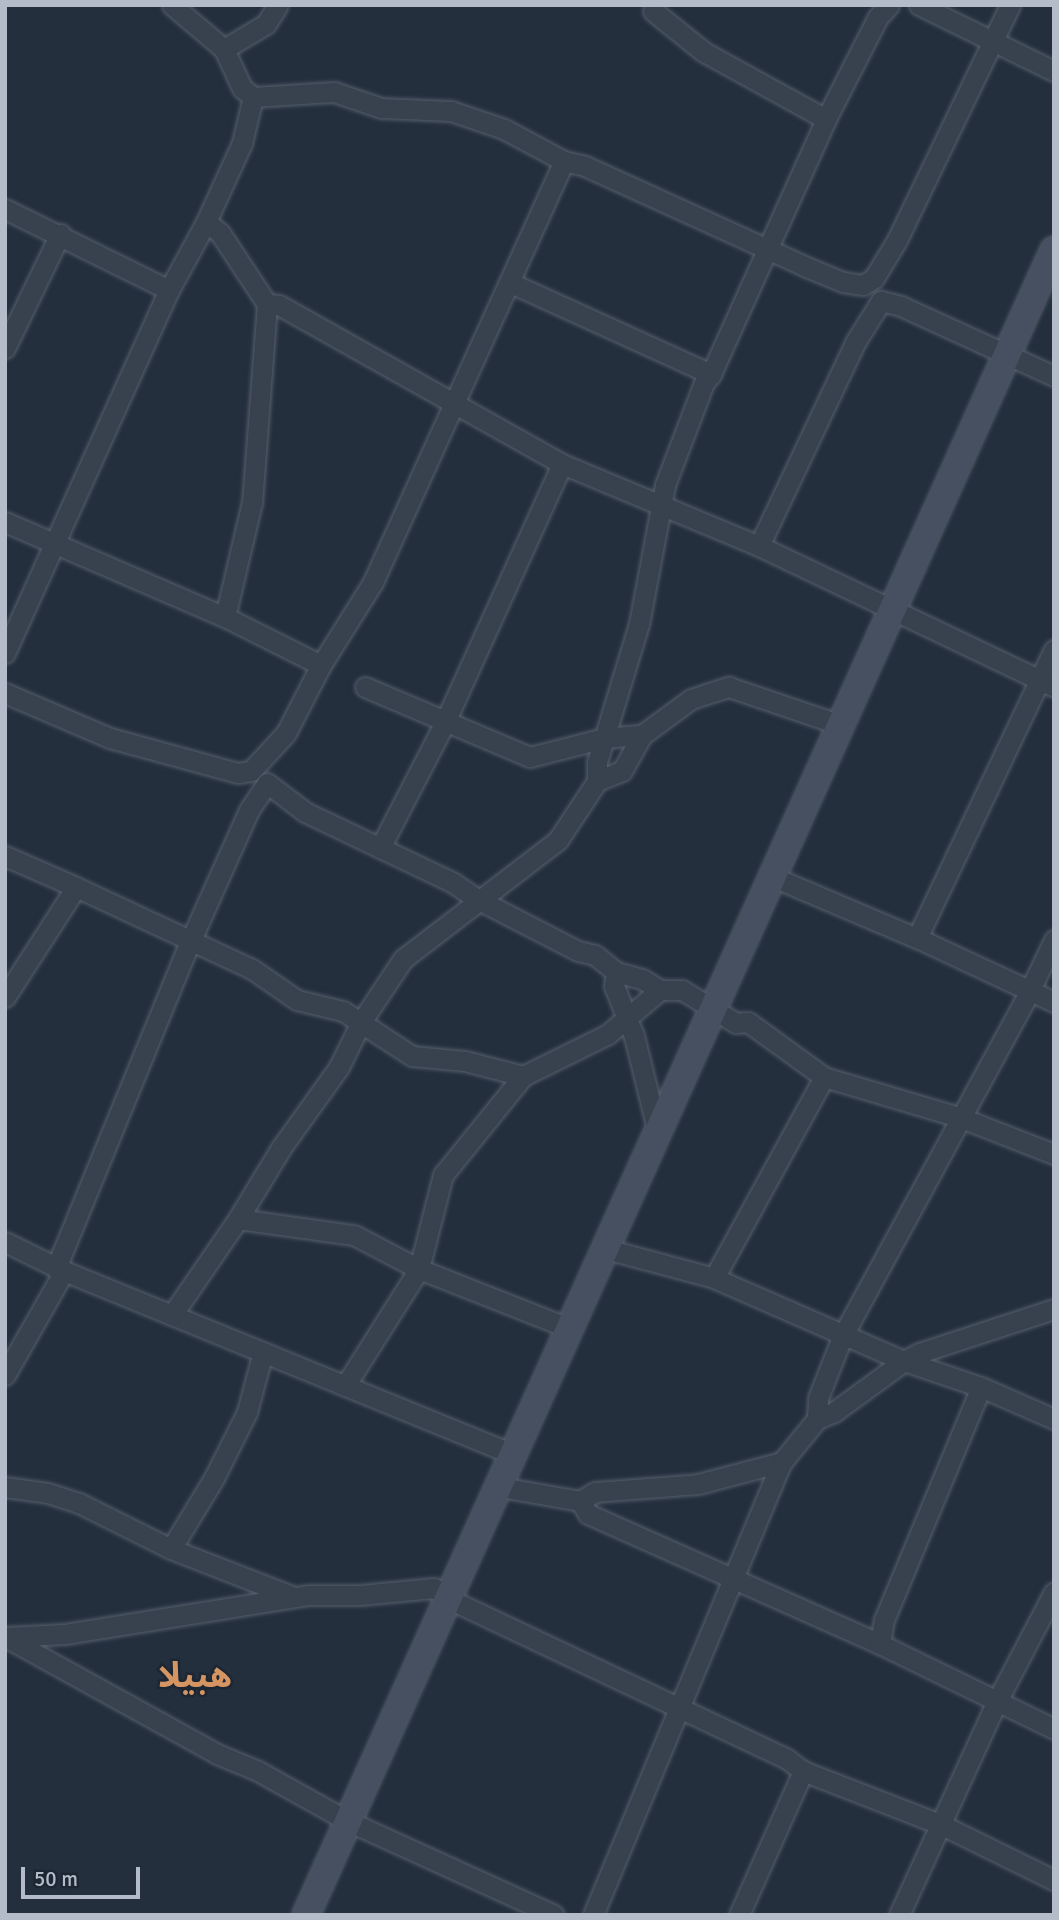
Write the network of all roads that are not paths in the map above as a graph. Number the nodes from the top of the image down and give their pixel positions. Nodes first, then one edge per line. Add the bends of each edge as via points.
1 (172, 5) edge
2 (278, 5) edge
3 (889, 5) edge
4 (919, 5) edge
5 (1010, 5) edge
6 (653, 11) dead end
7 (994, 39) junction
8 (224, 49) junction
9 (1054, 71) edge
10 (253, 97) junction
11 (826, 119) junction
12 (564, 161) junction
13 (5, 209) edge
14 (206, 222) junction
15 (60, 234) junction
16 (766, 248) junction
17 (1054, 250) edge
18 (511, 283) junction
19 (169, 290) junction
20 (267, 304) junction
21 (5, 348) edge
22 (1007, 355) junction
23 (711, 374) junction
24 (1054, 376) edge
25 (455, 404) junction
26 (562, 464) junction
27 (661, 507) junction
28 (5, 522) edge
29 (54, 544) junction
30 (759, 546) junction
31 (892, 611) junction
32 (225, 617) junction
33 (1054, 650) edge
34 (5, 653) edge
35 (321, 665) junction
36 (1047, 684) edge
37 (365, 687) dead end
38 (5, 693) edge
39 (445, 722) junction
40 (841, 725) junction
41 (642, 736) junction
42 (604, 738) junction
43 (597, 781) junction
44 (380, 848) junction
45 (5, 856) edge
46 (773, 877) junction
47 (76, 887) junction
48 (479, 900) junction
49 (917, 938) junction
50 (1054, 940) edge
51 (190, 942) junction
52 (616, 972) junction
53 (660, 990) junction
54 (1030, 992) junction
55 (5, 998) edge
56 (1054, 1002) edge
57 (714, 1009) junction
58 (625, 1020) junction
59 (361, 1022) junction
60 (523, 1076) junction
61 (824, 1077) junction
62 (960, 1117) junction
63 (659, 1133) junction
64 (1054, 1154) edge
65 (238, 1219) junction
66 (5, 1242) edge
67 (606, 1249) junction
68 (60, 1269) junction
69 (419, 1269) junction
70 (714, 1278) junction
71 (1054, 1309) edge
72 (172, 1315) junction
73 (571, 1329) junction
74 (843, 1335) junction
75 (263, 1352) junction
76 (904, 1361) junction
77 (5, 1375) edge
78 (345, 1386) junction
79 (981, 1387) junction
80 (817, 1419) junction
81 (1054, 1419) edge
82 (514, 1455) junction
83 (782, 1462) junction
84 (500, 1486) junction
85 (5, 1487) edge
86 (580, 1501) junction
87 (171, 1549) junction
88 (734, 1581) junction
89 (1054, 1592) edge
90 (295, 1597) junction
91 (449, 1599) junction
92 (5, 1637) edge
93 (880, 1644) junction
94 (996, 1703) junction
95 (681, 1708) junction
96 (1054, 1729) edge
97 (803, 1771) junction
98 (348, 1821) junction
99 (942, 1825) junction
100 (1054, 1880) edge
101 (306, 1915) edge
102 (554, 1915) edge
103 (593, 1915) edge
104 (739, 1915) edge
105 (900, 1915) edge

1 - 8 street
2 - 8 street via 266,24
3 - 11 street via 878,17
4 - 7 street
5 - 7 street
6 - 11 street via 704,52
7 - 9 street
7 - 16 street via 897,240 874,278 863,285 844,282
8 - 10 street via 242,88
10 - 12 street via 334,92 381,108 451,111 504,129
10 - 14 street via 242,143
11 - 16 street
12 - 16 street via 585,166
12 - 18 street
13 - 15 street
14 - 19 street
14 - 20 street via 220,233
15 - 19 street
15 - 21 street
16 - 23 street
17 - 22 main road
18 - 23 street
18 - 25 street
19 - 29 street
20 - 25 street via 279,304
20 - 32 street via 251,502
22 - 24 street
22 - 30 street via 881,300 856,341
22 - 31 main road
23 - 27 street via 665,485
25 - 26 street
25 - 35 street via 373,582
26 - 27 street
26 - 39 street
27 - 30 street
27 - 42 street via 639,624
28 - 29 street
29 - 32 street
29 - 34 street
30 - 31 street
31 - 36 street
31 - 40 main road
32 - 35 street
33 - 36 street
35 - 38 street via 286,733 251,771 238,773 110,738
36 - 49 street
37 - 39 street
39 - 42 street via 530,757
39 - 44 street
40 - 41 street via 729,687 691,699
40 - 46 main road
41 - 42 street
41 - 43 street via 622,771
42 - 43 street
43 - 48 street via 558,840
44 - 48 street
44 - 51 street via 305,812 267,783 249,810
45 - 47 street
46 - 49 street
46 - 57 main road
47 - 51 street
47 - 55 street
48 - 52 street via 578,951 595,955
48 - 59 street via 403,959
49 - 54 street
50 - 54 street
51 - 59 street via 252,969 297,1000 343,1011
51 - 68 street
52 - 53 street
52 - 58 street via 614,986
53 - 57 street via 682,990
53 - 58 street
54 - 56 street
54 - 62 street
57 - 61 street via 736,1023 748,1022
57 - 63 main road
58 - 60 street via 608,1034
58 - 63 street via 634,1036
59 - 60 street via 412,1056 465,1061
59 - 65 street via 339,1067
60 - 69 street via 443,1175
61 - 62 street
61 - 70 street
62 - 64 street
62 - 74 street
63 - 67 main road
65 - 69 street via 354,1235
65 - 72 street
66 - 68 street
67 - 70 street
67 - 73 main road
68 - 72 street
68 - 77 street
69 - 73 street
69 - 78 street
70 - 74 street
71 - 76 street
72 - 75 street
73 - 82 main road
74 - 76 street
74 - 80 street via 818,1398
75 - 78 street
75 - 87 street via 247,1412
76 - 79 street
76 - 80 street via 834,1412
78 - 82 street
79 - 81 street
79 - 93 street via 884,1620
80 - 83 street
82 - 84 main road
83 - 86 street via 698,1484 595,1492
83 - 88 street
84 - 86 street
84 - 91 main road
85 - 87 street via 79,1503
86 - 88 street via 588,1514
87 - 90 street
88 - 93 street
88 - 95 street
89 - 94 street
90 - 91 street via 434,1588
90 - 92 street via 65,1634
91 - 95 street
91 - 98 main road
92 - 98 street
93 - 94 street
94 - 96 street
94 - 99 street
95 - 97 street
95 - 103 street
97 - 99 street
97 - 104 street
98 - 101 main road
98 - 102 street
99 - 100 street
99 - 105 street

